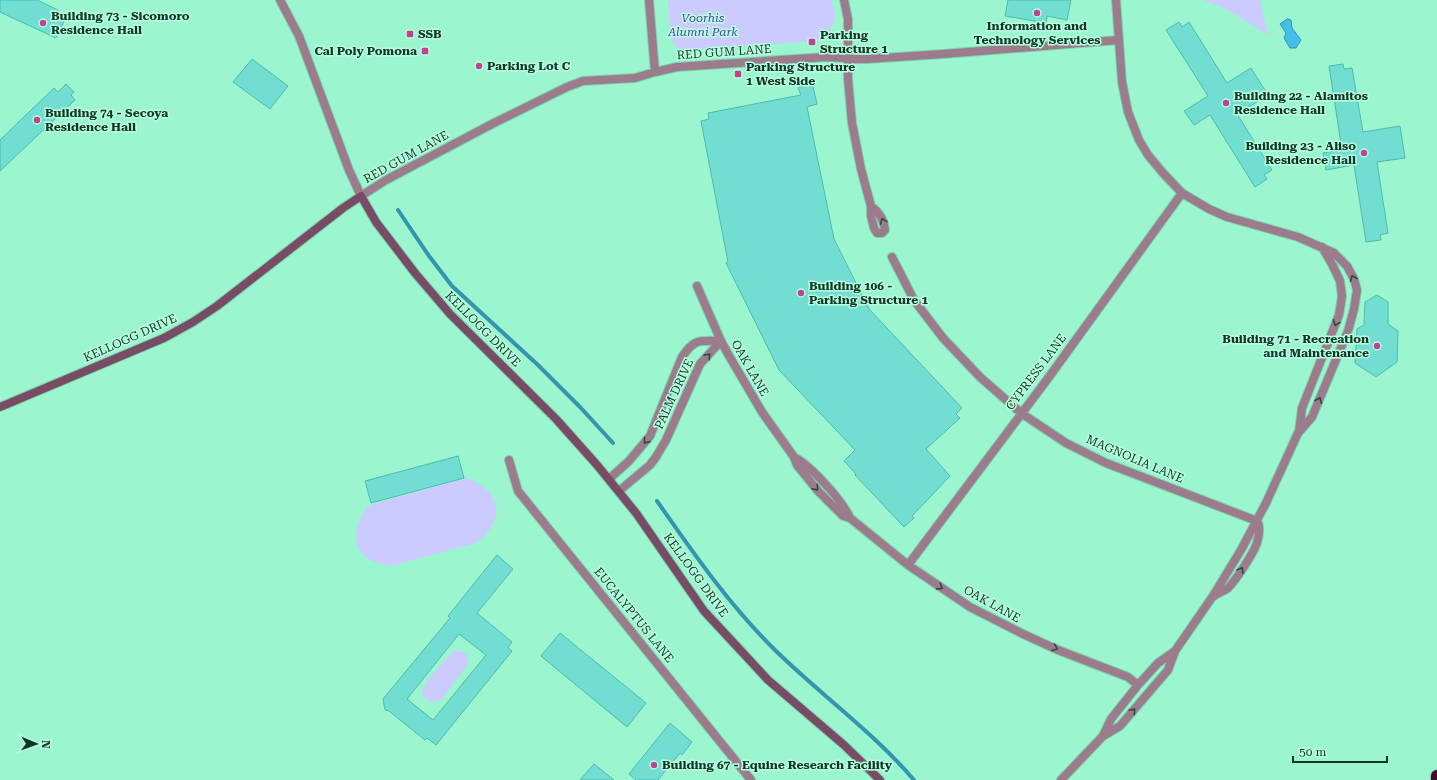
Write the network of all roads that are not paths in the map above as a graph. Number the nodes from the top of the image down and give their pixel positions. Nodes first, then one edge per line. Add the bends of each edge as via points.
1 (280, 0) edge
2 (649, 0) edge
3 (844, 0) edge
4 (1116, 0) edge
5 (1118, 40) junction
6 (848, 58) junction
7 (655, 72) junction
8 (1182, 193) junction
9 (361, 196) junction
10 (871, 206) dead end
11 (1322, 247) junction
12 (892, 257) dead end
13 (697, 286) dead end
14 (720, 341) junction
15 (0, 407) edge
16 (1021, 413) junction
17 (1298, 433) junction
18 (509, 460) dead end
19 (609, 479) junction
20 (619, 491) junction
21 (1257, 522) junction
22 (908, 565) junction
23 (1175, 651) junction
24 (1138, 685) junction
25 (1103, 736) junction
26 (1437, 776) edge
27 (751, 780) edge
28 (880, 780) edge
29 (1061, 780) edge
30 (1437, 780) edge

1 - 9 street via 299,36
2 - 7 street
3 - 6 street via 848,18
4 - 5 street
5 - 6 street, RED GUM LANE via 943,54
5 - 8 street via 1122,82 1128,112 1138,140
6 - 7 street, RED GUM LANE via 826,57 677,68
6 - 10 street via 852,123 860,169
7 - 9 street, RED GUM LANE via 635,78 583,81 567,87 386,180
8 - 11 street via 1227,217 1298,237
8 - 16 street, CYPRESS LANE
9 - 15 street, KELLOGG DRIVE via 193,322 164,338
9 - 19 street, KELLOGG DRIVE via 376,222 450,314 556,419
11 -> 17 street via 1340,281 1342,296 1339,315 1302,408
17 -> 11 street via 1312,417 1348,331 1357,290 1347,266 1334,253
12 - 16 street, MAGNOLIA LANE via 914,300 943,338 980,377
13 - 14 street, OAK LANE
14 -> 19 street, PALM DRIVE via 698,341 688,348 650,436 629,461
20 -> 14 street, PALM DRIVE via 656,457 700,364
14 - 22 street, OAK LANE via 762,412 794,457 803,462 825,484 847,510 850,518
16 - 21 street, MAGNOLIA LANE via 1066,443 1106,463
16 - 22 street, CYPRESS LANE
17 - 21 street
18 - 27 street, EUCALYPTUS LANE via 518,491
19 - 20 street, KELLOGG DRIVE
20 - 28 street, KELLOGG DRIVE via 704,611 768,680 844,745
21 - 23 street via 1257,543 1238,575 1228,588 1213,596
22 -> 24 street, OAK LANE via 970,607 1030,637 1128,677
23 - 24 street via 1158,663
25 -> 23 street via 1120,726 1168,670
24 - 25 street via 1111,719
25 - 29 street
26 - 30 highway

